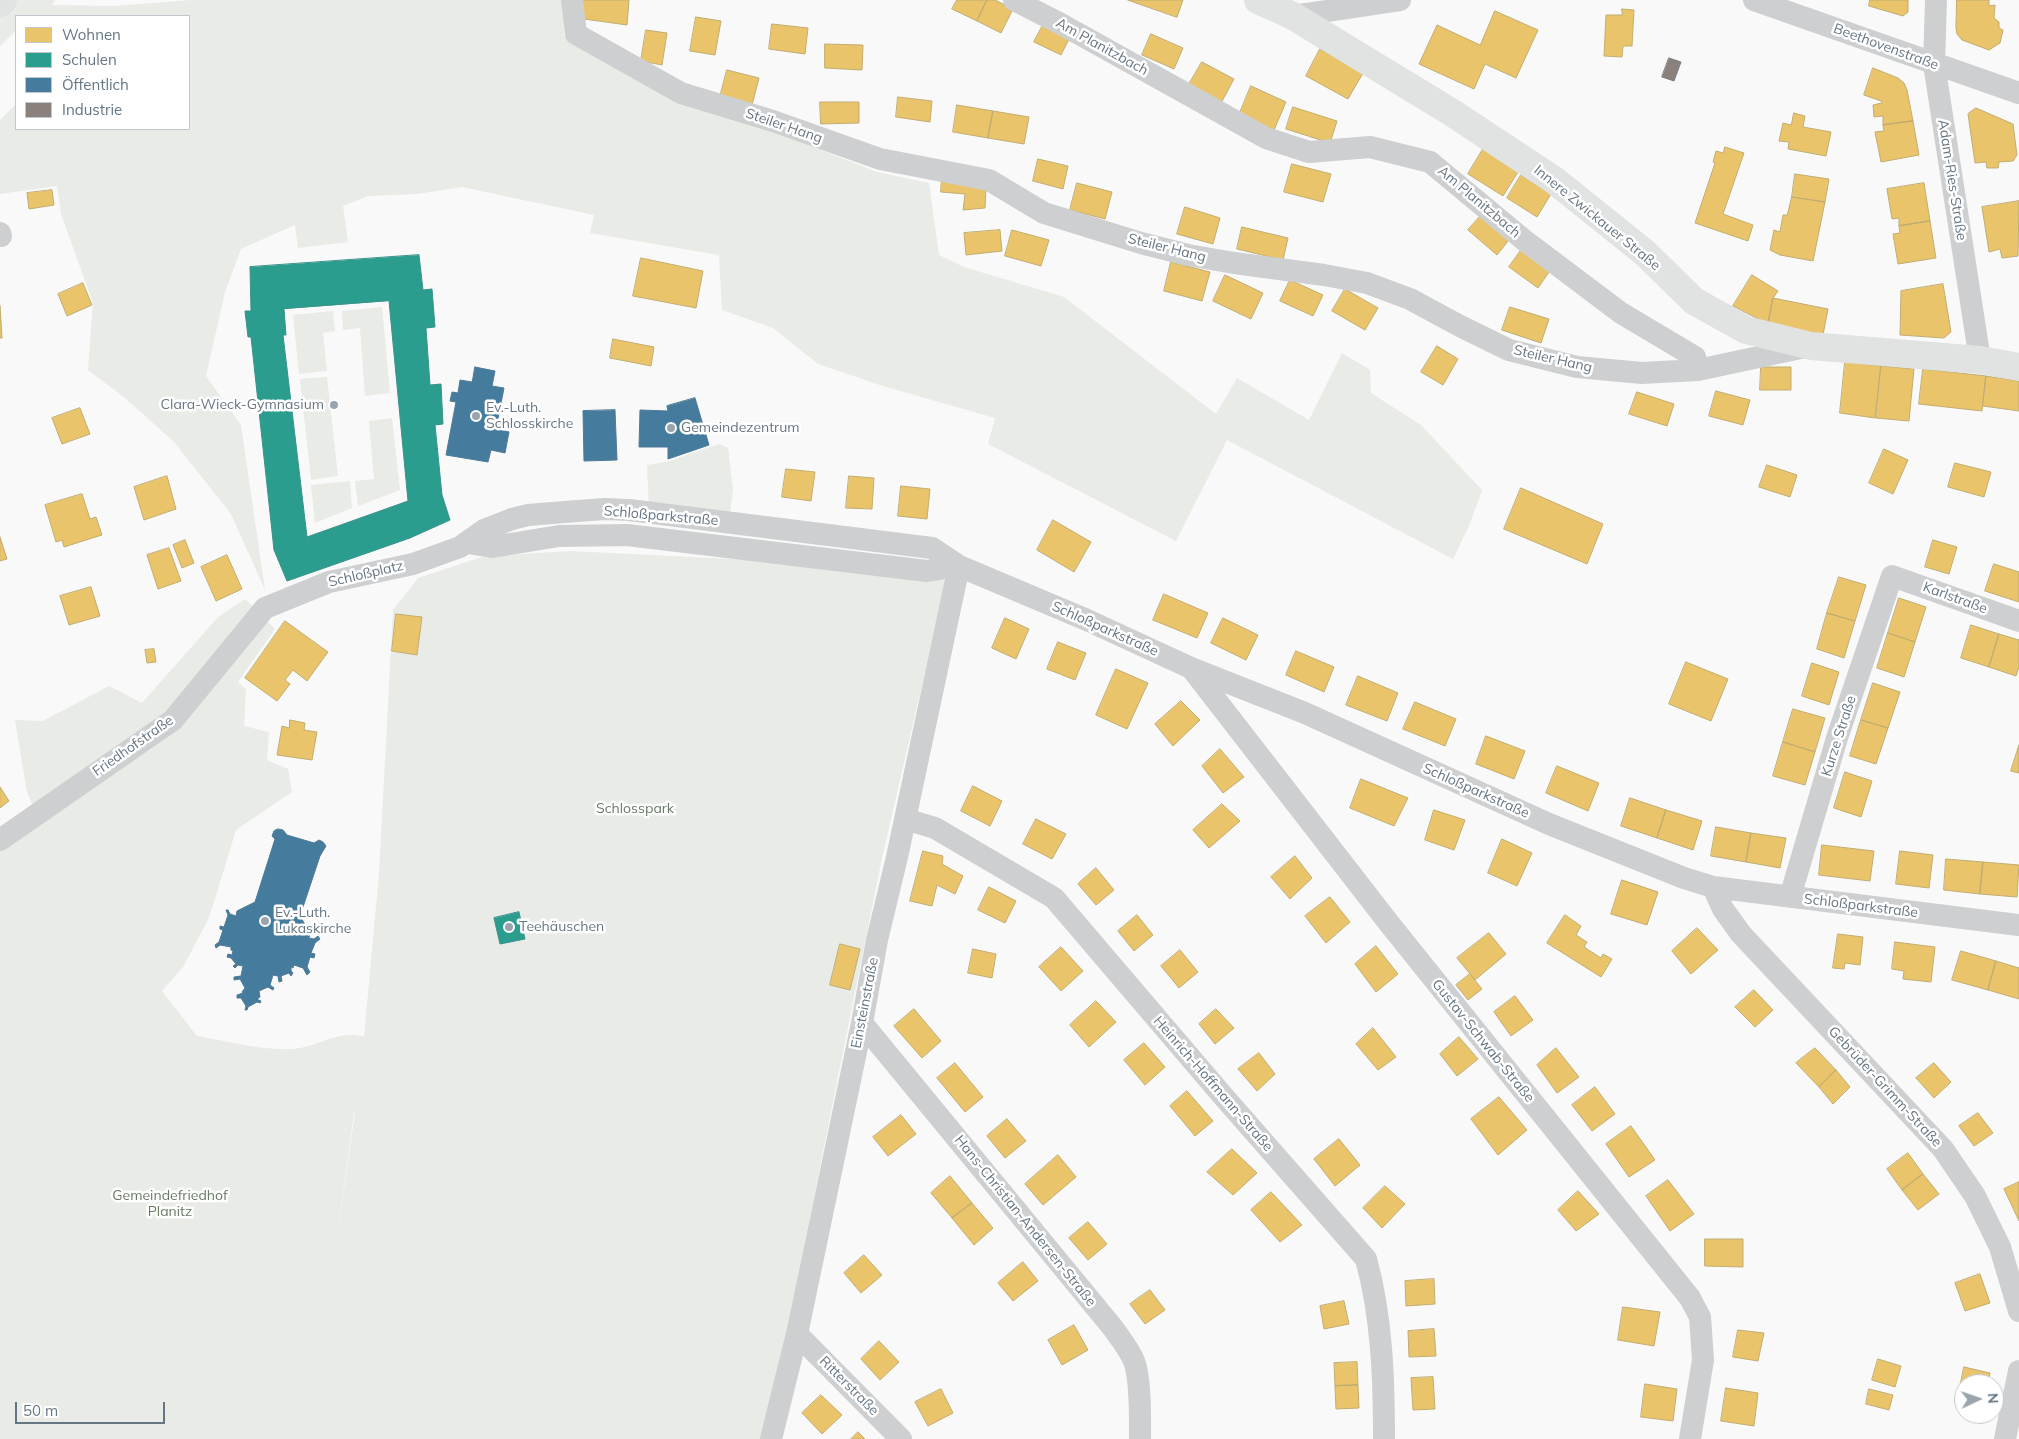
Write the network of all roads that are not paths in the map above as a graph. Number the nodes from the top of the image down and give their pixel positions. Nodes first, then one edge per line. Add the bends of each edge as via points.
1 (3, 0) edge
2 (572, 0) edge
3 (1014, 0) edge
4 (1258, 0) edge
5 (1400, 0) edge
6 (1754, 0) edge
7 (1936, 0) edge
8 (0, 3) edge
9 (1293, 16) junction
10 (1934, 64) junction
11 (2019, 93) edge
12 (1811, 346) junction
13 (1980, 360) junction
14 (2019, 367) edge
15 (1698, 370) junction
16 (468, 542) joint
17 (959, 566) junction
18 (1892, 576) joint
19 (266, 608) joint
20 (2019, 621) edge
21 (1191, 668) junction
22 (905, 818) junction
23 (0, 840) edge
24 (1713, 887) junction
25 (1790, 897) junction
26 (2018, 920) edge
27 (862, 1023) junction
28 (2019, 1311) edge
29 (797, 1334) junction
30 (2019, 1371) edge
31 (771, 1439) edge
32 (901, 1439) edge
33 (1140, 1439) edge
34 (1384, 1439) edge
35 (1690, 1439) edge
36 (2005, 1439) edge

1 - 8 main road
2 - 15 street, Steiler Hang via 576,34 681,93 774,121 880,159 989,180 1044,214 1188,255 1367,283 1410,298 1509,350 1577,367 1642,373
3 - 15 street, Am Planitzbach via 1266,138 1309,152 1370,146 1430,162 1524,240 1621,313 1695,357
4 - 9 main road, Innere Zwickauer Straße
5 - 9 street
6 - 10 street, Beethovenstraße
7 - 10 street, Adam-Ries-Straße
9 - 12 main road, Innere Zwickauer Straße via 1451,112 1554,180 1645,253 1694,301 1746,330
10 - 11 street, Beethovenstraße
10 - 13 street, Adam-Ries-Straße
12 - 13 main road, Innere Zwickauer Straße
12 - 15 street, Steiler Hang
13 - 14 main road, Innere Zwickauer Straße
16 - 17 street, Schloßparkstraße via 484,530 528,515 604,509 785,528 932,548
16 - 19 street, Schloßplatz via 414,564 329,582
17 - 21 street, Schloßparkstraße
17 - 22 street, Einsteinstraße
18 - 20 street, Karlstraße
18 - 25 street, Kurze Straße via 1837,738
19 - 23 street, Friedhofstraße via 173,720
21 - 24 street, Schloßparkstraße via 1305,713 1549,824
21 - 35 street, Gustav-Schwab-Straße via 1394,930 1690,1298 1700,1317 1704,1360
22 - 27 street, Einsteinstraße
22 - 34 street, Heinrich-Hoffmann-Straße via 935,828 1054,898 1366,1259 1374,1287 1384,1377
24 - 25 street, Schloßparkstraße
24 - 28 street, Gebrüder-Grimm-Straße via 1723,909 1741,934 1944,1149 1975,1196 2000,1247
25 - 26 street, Schloßparkstraße
27 - 29 street, Einsteinstraße
27 - 33 street, Hans-Christian-Andersen-Straße via 1113,1328 1134,1362 1140,1402
29 - 31 street, Einsteinstraße
29 - 32 street, Ritterstraße
30 - 36 street

